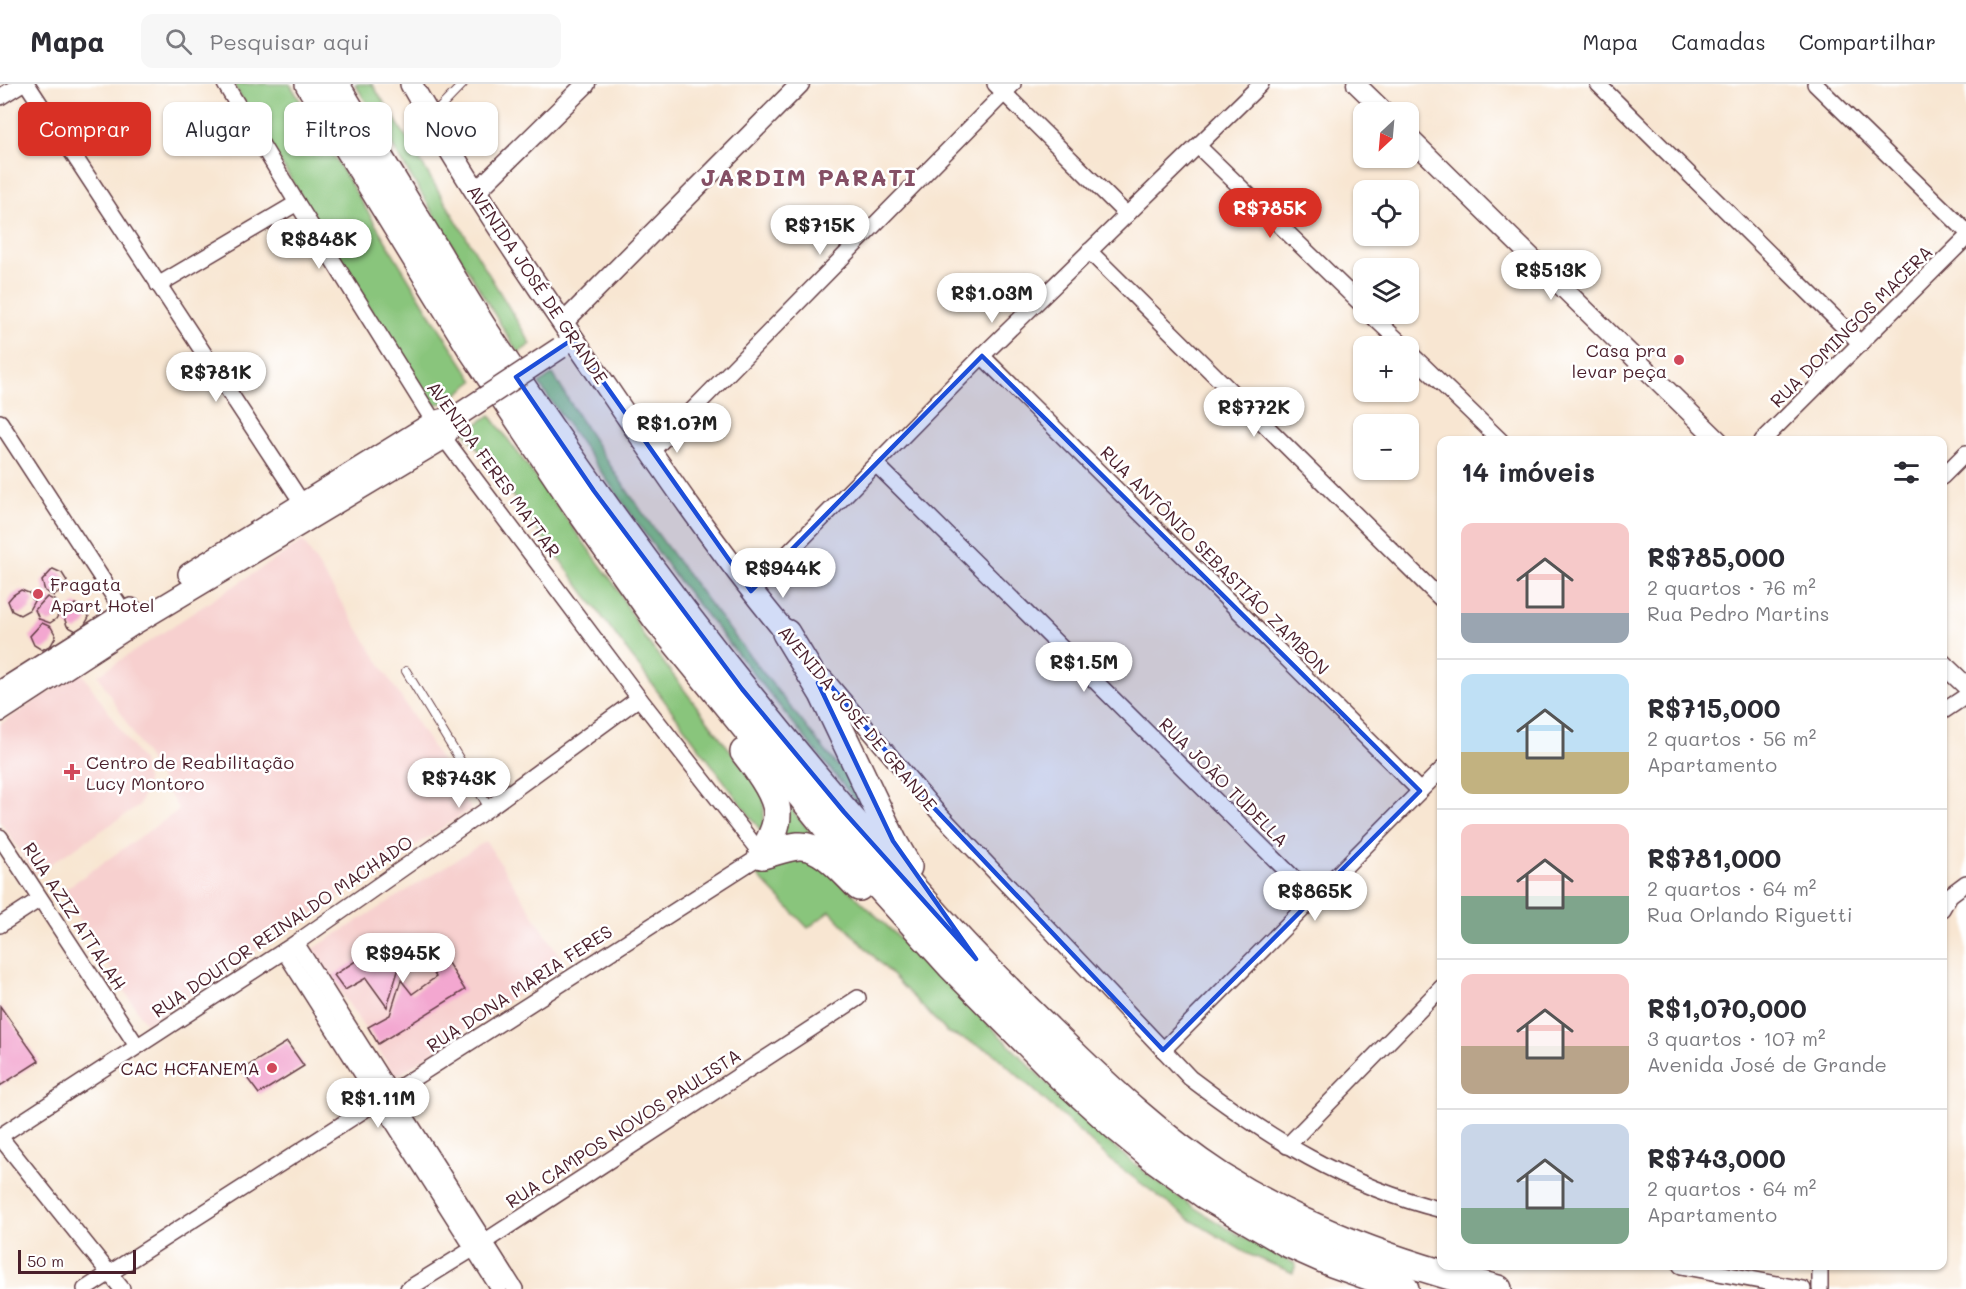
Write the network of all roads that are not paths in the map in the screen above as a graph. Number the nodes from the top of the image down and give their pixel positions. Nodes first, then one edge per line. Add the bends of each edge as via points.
1 (21, 84) edge
2 (27, 84) edge
3 (225, 84) edge
4 (309, 84) edge
5 (335, 84) edge
6 (411, 84) edge
7 (464, 84) edge
8 (586, 84) edge
9 (800, 84) edge
10 (1261, 84) edge
11 (1356, 84) edge
12 (1598, 84) edge
13 (1815, 84) edge
14 (1004, 87) edge
15 (0, 97) edge
16 (421, 102) edge
17 (446, 102) edge
18 (1375, 102) edge
19 (1199, 147) junction
20 (1419, 147) edge
21 (454, 156) edge
22 (476, 192) junction
23 (297, 203) junction
24 (1127, 215) junction
25 (1966, 231) edge
26 (1966, 237) edge
27 (1089, 251) junction
28 (158, 285) junction
29 (1353, 296) edge
30 (1381, 324) edge
31 (1393, 336) edge
32 (565, 337) junction
33 (1861, 344) junction
34 (982, 356) junction
35 (1419, 362) edge
36 (0, 422) edge
37 (439, 430) junction
38 (1496, 436) edge
39 (1714, 436) edge
40 (1767, 436) edge
41 (651, 452) junction
42 (1966, 453) edge
43 (876, 464) junction
44 (1947, 472) edge
45 (307, 510) junction
46 (751, 591) junction
47 (1437, 595) edge
48 (128, 619) junction
49 (786, 633) junction
50 (674, 643) junction
51 (1947, 668) edge
52 (406, 672) dead end
53 (1966, 686) edge
54 (0, 692) edge
55 (1966, 696) edge
56 (639, 698) junction
57 (1947, 709) edge
58 (0, 711) edge
59 (1437, 774) edge
60 (1420, 791) junction
61 (489, 808) junction
62 (0, 837) edge
63 (762, 855) junction
64 (1966, 883) edge
65 (40, 899) junction
66 (1315, 899) junction
67 (1947, 900) edge
68 (0, 926) edge
69 (290, 947) junction
70 (976, 959) junction
71 (951, 966) junction
72 (1437, 992) edge
73 (858, 998) dead end
74 (137, 1046) junction
75 (1164, 1050) junction
76 (386, 1096) junction
77 (0, 1137) edge
78 (1287, 1146) junction
79 (1437, 1207) edge
80 (479, 1245) junction
81 (1702, 1270) edge
82 (1820, 1270) edge
83 (109, 1274) junction
84 (85, 1289) edge
85 (122, 1289) edge
86 (408, 1289) edge
87 (499, 1289) edge
88 (515, 1289) edge
89 (1405, 1289) edge
90 (1498, 1289) edge
91 (1803, 1289) edge
92 (1820, 1289) edge

1 - 15 street
2 - 28 street
3 - 23 street, AVENIDA FERES MATTAR
4 - 50 highway via 471,348
5 - 70 highway via 489,338 683,613 844,813
6 - 16 main road, AVENIDA JOSÉ DE GRANDE
7 - 17 lane
8 - 22 street
9 - 32 street
10 - 19 street
11 - 18 street
12 - 33 street
13 - 25 street
14 - 24 street
14 - 41 street
19 - 24 street
19 - 29 street
20 - 39 street
21 - 22 main road, AVENIDA JOSÉ DE GRANDE
22 - 32 main road, AVENIDA JOSÉ DE GRANDE
23 - 28 street
23 - 37 street, AVENIDA FERES MATTAR
24 - 27 street
26 - 33 street, RUA DOMINGOS MACERA
27 - 34 street
27 - 47 street
28 - 45 street
30 - 31 street
32 - 37 main road, bridge
32 - 41 main road, AVENIDA JOSÉ DE GRANDE
33 - 40 street, RUA DOMINGOS MACERA
34 - 43 street
34 - 60 street, RUA ANTÔNIO SEBASTIÃO ZAMBON
35 - 38 street
36 - 48 street
37 - 45 main road
37 - 56 street, AVENIDA FERES MATTAR
41 - 46 main road, AVENIDA JOSÉ DE GRANDE
42 - 44 street
43 - 46 street
43 - 66 street, RUA JOÃO TUDELLA
45 - 48 main road
46 - 49 main road, AVENIDA JOSÉ DE GRANDE
48 - 54 main road
48 - 58 main road
49 - 70 highway via 823,694 892,841
49 - 75 street, AVENIDA JOSÉ DE GRANDE via 936,810
50 - 63 highway via 688,674 757,770 776,805 775,825
50 - 71 highway via 837,840
51 - 53 street
52 - 61 lane
55 - 57 street
56 - 61 street, RUA DOUTOR REINALDO MACHADO
56 - 63 street, AVENIDA FERES MATTAR
59 - 60 street
60 - 66 street
61 - 69 street, RUA DOUTOR REINALDO MACHADO
62 - 65 street, RUA AZIZ ATTALAH
63 - 71 highway via 798,846 820,852
63 - 76 street, RUA DONA MARIA FERES
64 - 67 street
65 - 68 street
65 - 74 street, RUA AZIZ ATTALAH
66 - 75 street
69 - 74 street, RUA DOUTOR REINALDO MACHADO
69 - 76 street
70 - 90 highway via 1108,1088 1185,1152 1222,1177 1336,1237 1433,1272
71 - 89 highway via 1115,1126 1205,1195 1287,1243
72 - 78 street
73 - 80 street, RUA CAMPOS NOVOS PAULISTA
74 - 77 street, RUA DOUTOR REINALDO MACHADO
75 - 78 street, AVENIDA JOSÉ DE GRANDE via 1190,1078
76 - 80 street
76 - 83 street, RUA DONA MARIA FERES
77 - 83 street
78 - 79 street, AVENIDA JOSÉ DE GRANDE via 1386,1194
80 - 86 street, RUA CAMPOS NOVOS PAULISTA
80 - 87 street
80 - 88 street
81 - 91 street
82 - 92 street
83 - 84 street, RUA DONA MARIA FERES
83 - 85 street

